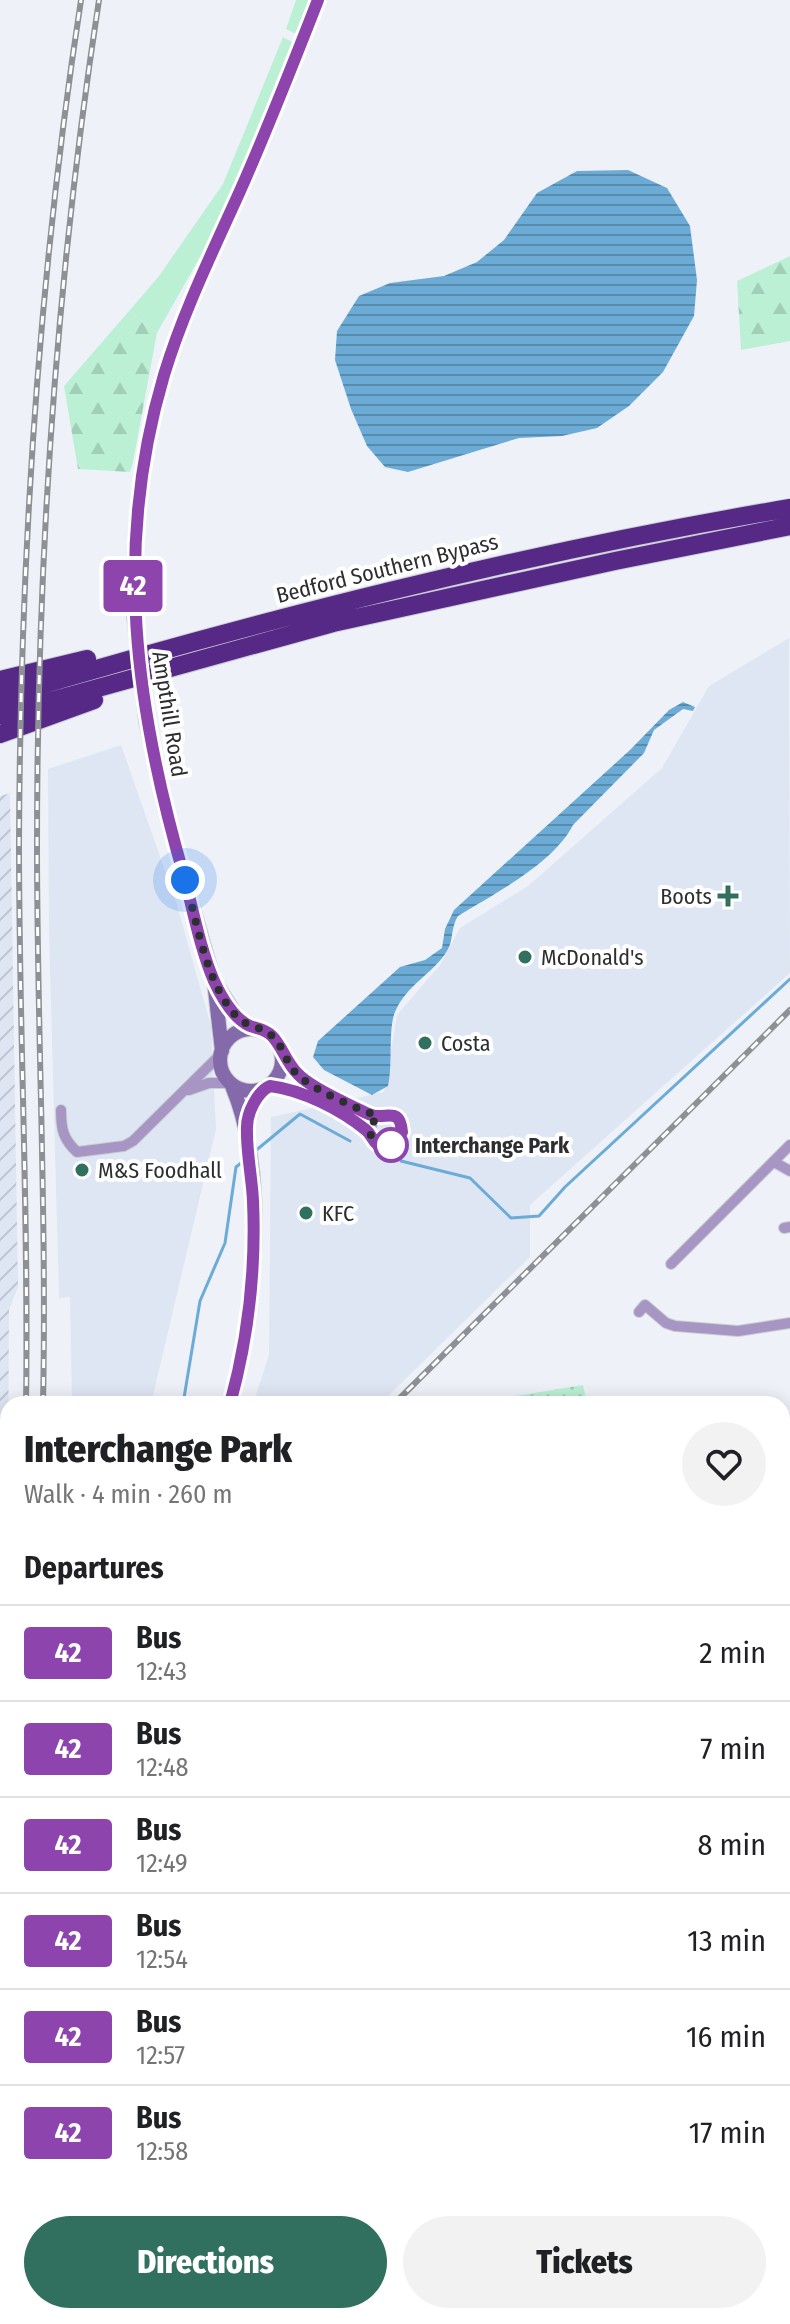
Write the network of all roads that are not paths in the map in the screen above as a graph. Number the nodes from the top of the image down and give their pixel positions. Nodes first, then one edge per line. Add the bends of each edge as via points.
1 (318, 0) edge
2 (790, 508) edge
3 (790, 526) edge
4 (333, 623) junction
5 (242, 627) junction
6 (0, 680) edge
7 (0, 697) edge
8 (0, 715) edge
9 (0, 734) edge
10 (214, 981) junction
11 (253, 1027) junction
12 (221, 1052) junction
13 (282, 1056) junction
14 (230, 1084) junction
15 (267, 1087) junction
16 (187, 1090) junction
17 (61, 1110) dead end
18 (377, 1116) junction
19 (246, 1126) junction
20 (370, 1133) junction
21 (790, 1145) edge
22 (774, 1162) junction
23 (790, 1171) edge
24 (671, 1264) dead end
25 (639, 1312) dead end
26 (790, 1323) edge
27 (231, 1396) edge

1 - 10 main road, Ampthill Road, bridge via 165,372 138,501 134,616 146,721
2 - 5 highway, Bedford Southern Bypass via 608,540
3 - 4 highway, Bedford Southern Bypass
4 - 8 highway, Bedford Southern Bypass
4 - 9 highway
5 - 6 highway
5 - 7 highway, Bedford Southern Bypass
10 - 11 main road, Ampthill Road via 238,1018
10 - 12 main road, Ampthill Road
11 - 12 main road via 234,1035
11 - 13 main road via 270,1034
12 - 14 main road via 221,1069
12 - 16 street
13 - 15 main road via 278,1075
13 - 18 street via 300,1077
14 - 15 main road via 252,1091
14 - 16 street
14 - 19 main road
15 - 19 main road
15 - 20 street via 291,1089
16 - 17 street via 133,1141 112,1148 77,1152 66,1143
18 - 20 street
18 - 20 street via 398,1119 401,1136 387,1146
19 - 27 main road via 252,1283
21 - 22 street
22 - 23 street
22 - 24 street
25 - 26 street via 645,1305 675,1326 738,1331

